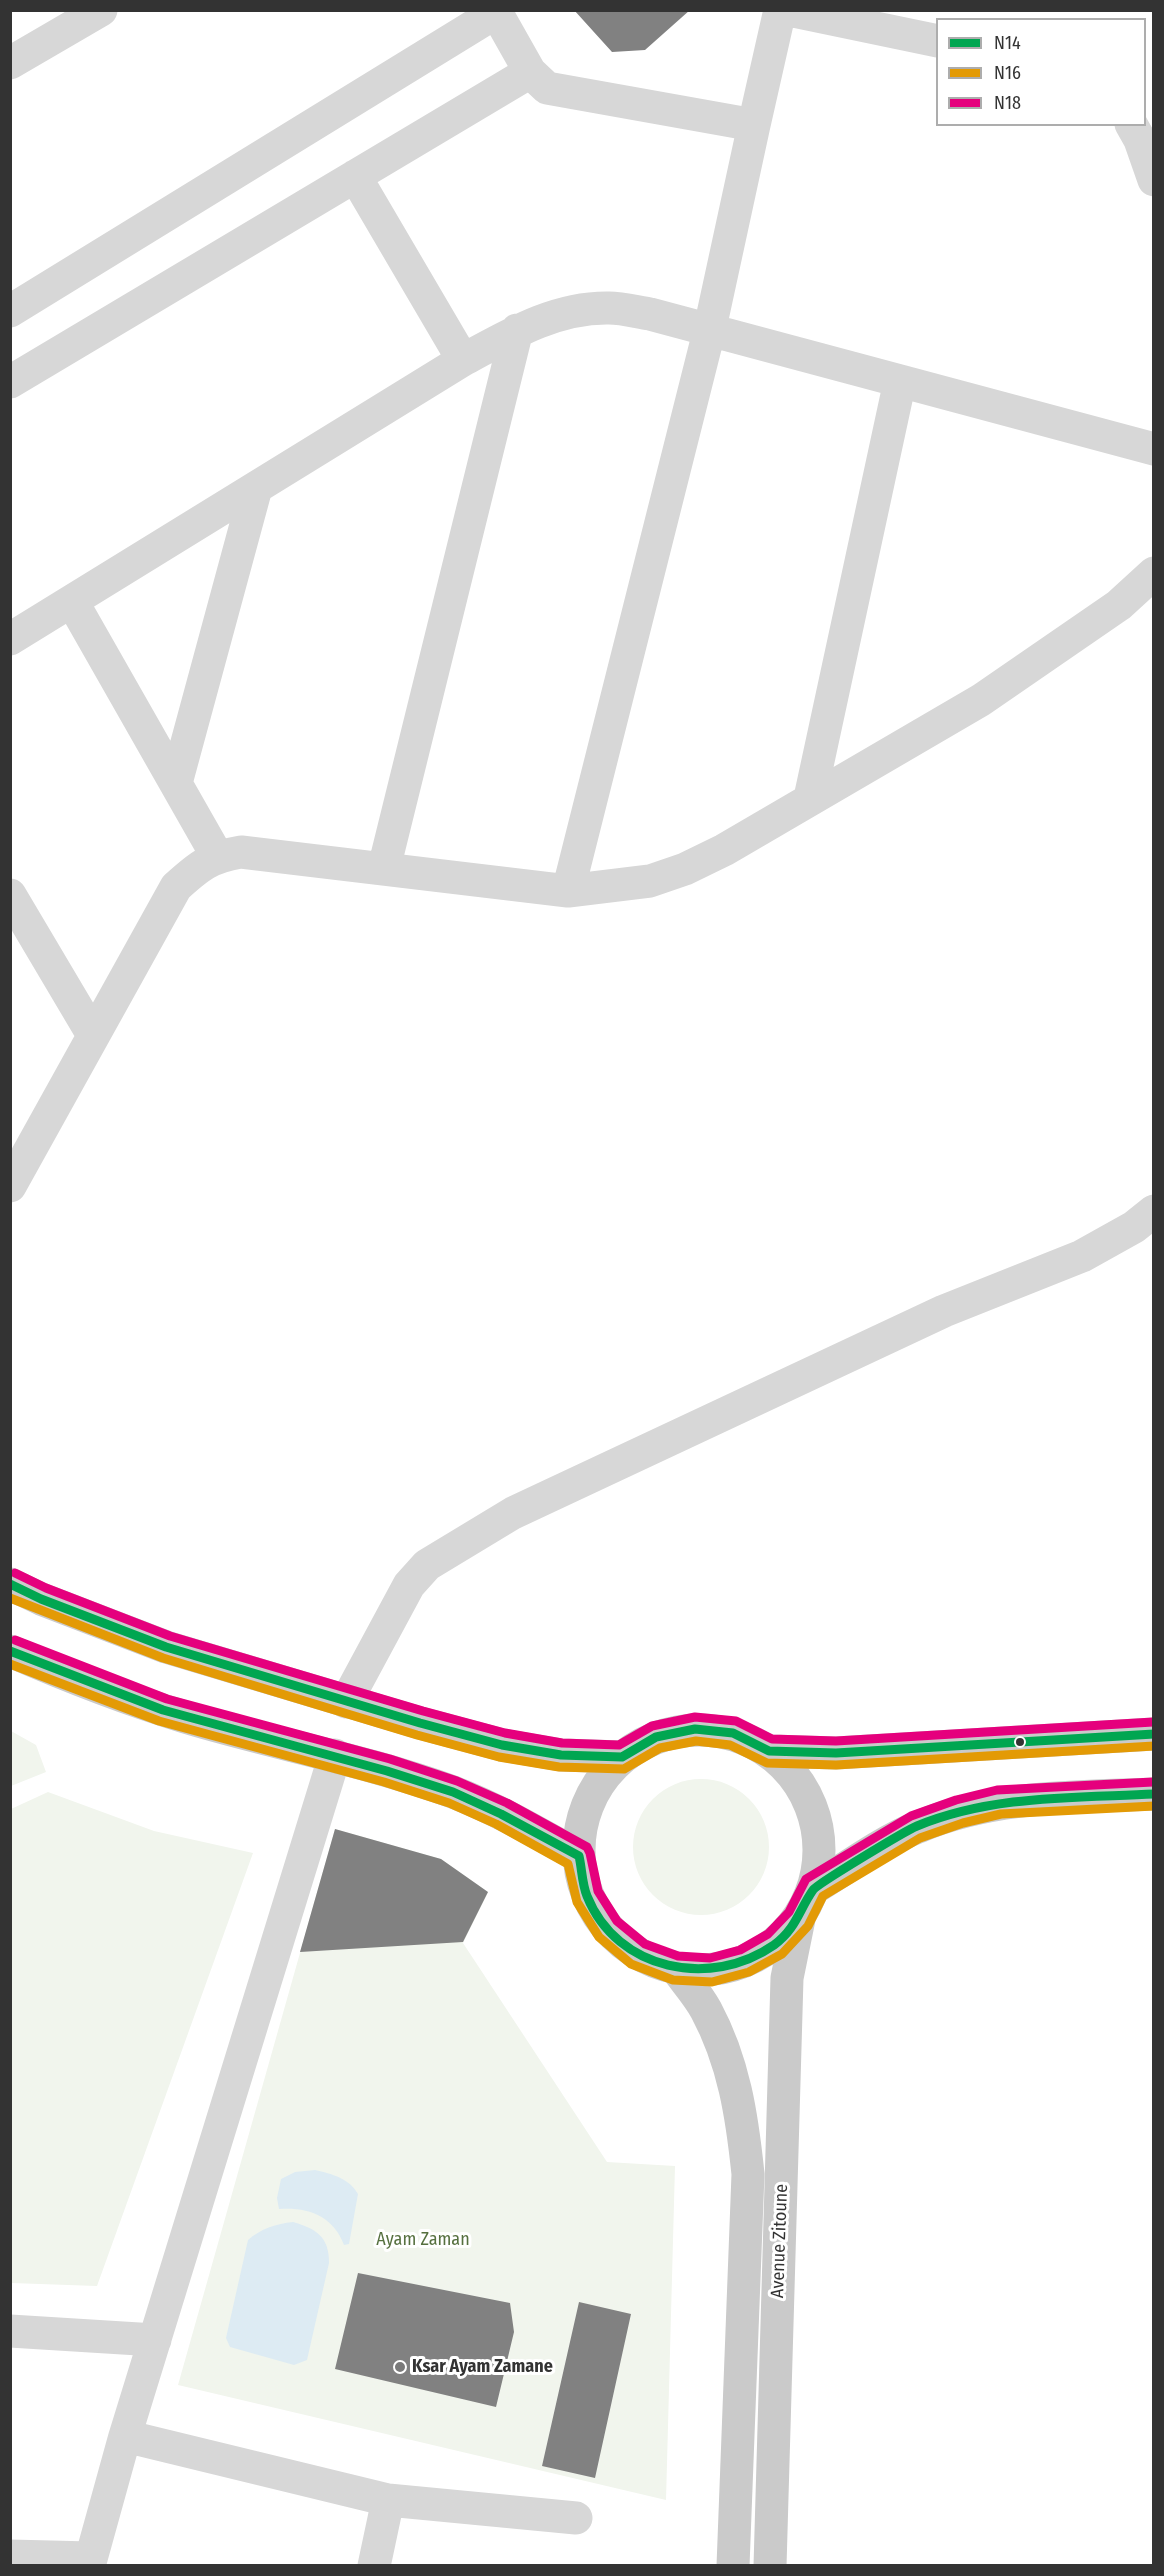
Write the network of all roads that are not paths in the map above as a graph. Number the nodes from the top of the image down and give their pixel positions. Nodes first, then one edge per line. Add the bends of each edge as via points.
1 (101, 10) edge
2 (780, 10) edge
3 (789, 10) edge
4 (495, 12) edge
5 (936, 41) edge
6 (10, 63) edge
7 (530, 72) junction
8 (754, 125) junction
9 (1132, 126) edge
10 (355, 176) junction
11 (1154, 180) edge
12 (10, 311) edge
13 (710, 328) junction
14 (517, 330) junction
15 (463, 360) junction
16 (900, 381) junction
17 (10, 382) edge
18 (1154, 449) edge
19 (256, 488) junction
20 (1154, 573) edge
21 (73, 603) junction
22 (10, 639) edge
23 (176, 783) junction
24 (810, 798) junction
25 (217, 856) junction
26 (384, 868) junction
27 (568, 891) junction
28 (10, 895) edge
29 (93, 1035) junction
30 (10, 1186) edge
31 (1154, 1211) edge
32 (10, 1584) edge
33 (10, 1651) edge
34 (346, 1702) junction
35 (1154, 1734) edge
36 (769, 1751) junction
37 (335, 1755) junction
38 (622, 1757) junction
39 (1154, 1794) edge
40 (579, 1856) junction
41 (814, 1888) junction
42 (799, 1919) junction
43 (676, 1968) junction
44 (10, 2331) edge
45 (155, 2340) junction
46 (125, 2436) junction
47 (388, 2500) junction
48 (576, 2518) dead end
49 (10, 2556) edge
50 (90, 2562) edge
51 (374, 2565) edge
52 (733, 2565) edge
53 (770, 2565) edge

1 - 6 street
2 - 8 street
3 - 5 street
4 - 7 street
4 - 12 street
7 - 8 street via 539,83 558,92
7 - 10 street
8 - 13 street
9 - 11 street
10 - 15 street
10 - 17 street
13 - 14 street via 610,308 578,310
13 - 16 street
13 - 27 street
14 - 15 street
14 - 26 street
15 - 19 street
16 - 18 street
16 - 24 street
19 - 21 street
19 - 23 street
20 - 24 street via 1119,605 981,700
21 - 22 street
21 - 23 street
23 - 25 street
24 - 27 street via 685,869 650,881
25 - 26 street via 241,852
25 - 29 street via 176,887
26 - 27 street
28 - 29 street
29 - 30 street
31 - 34 street via 1082,1256 944,1311 503,1519 427,1565 409,1585
32 - 34 main road via 166,1647
33 - 37 main road via 185,1717
34 - 38 main road via 502,1745 561,1755
35 - 36 main road via 836,1753
36 - 38 main road via 734,1733 694,1729 656,1737
36 - 41 main road via 796,1777 814,1811 821,1850
37 - 40 main road via 454,1793
37 - 45 street
38 - 40 main road via 598,1785 582,1819
39 - 41 main road via 999,1802 960,1811 915,1827
40 - 43 main road via 587,1896 608,1929 639,1955
41 - 42 main road
42 - 43 main road via 775,1944 745,1961 711,1970
42 - 53 main road, Avenue Zitoune via 787,1978
43 - 52 main road, Avenue Zitoune via 705,2008 726,2054 741,2110 748,2174
44 - 45 street
45 - 46 street
46 - 47 street
46 - 50 street
47 - 48 street
47 - 51 street
49 - 50 street

